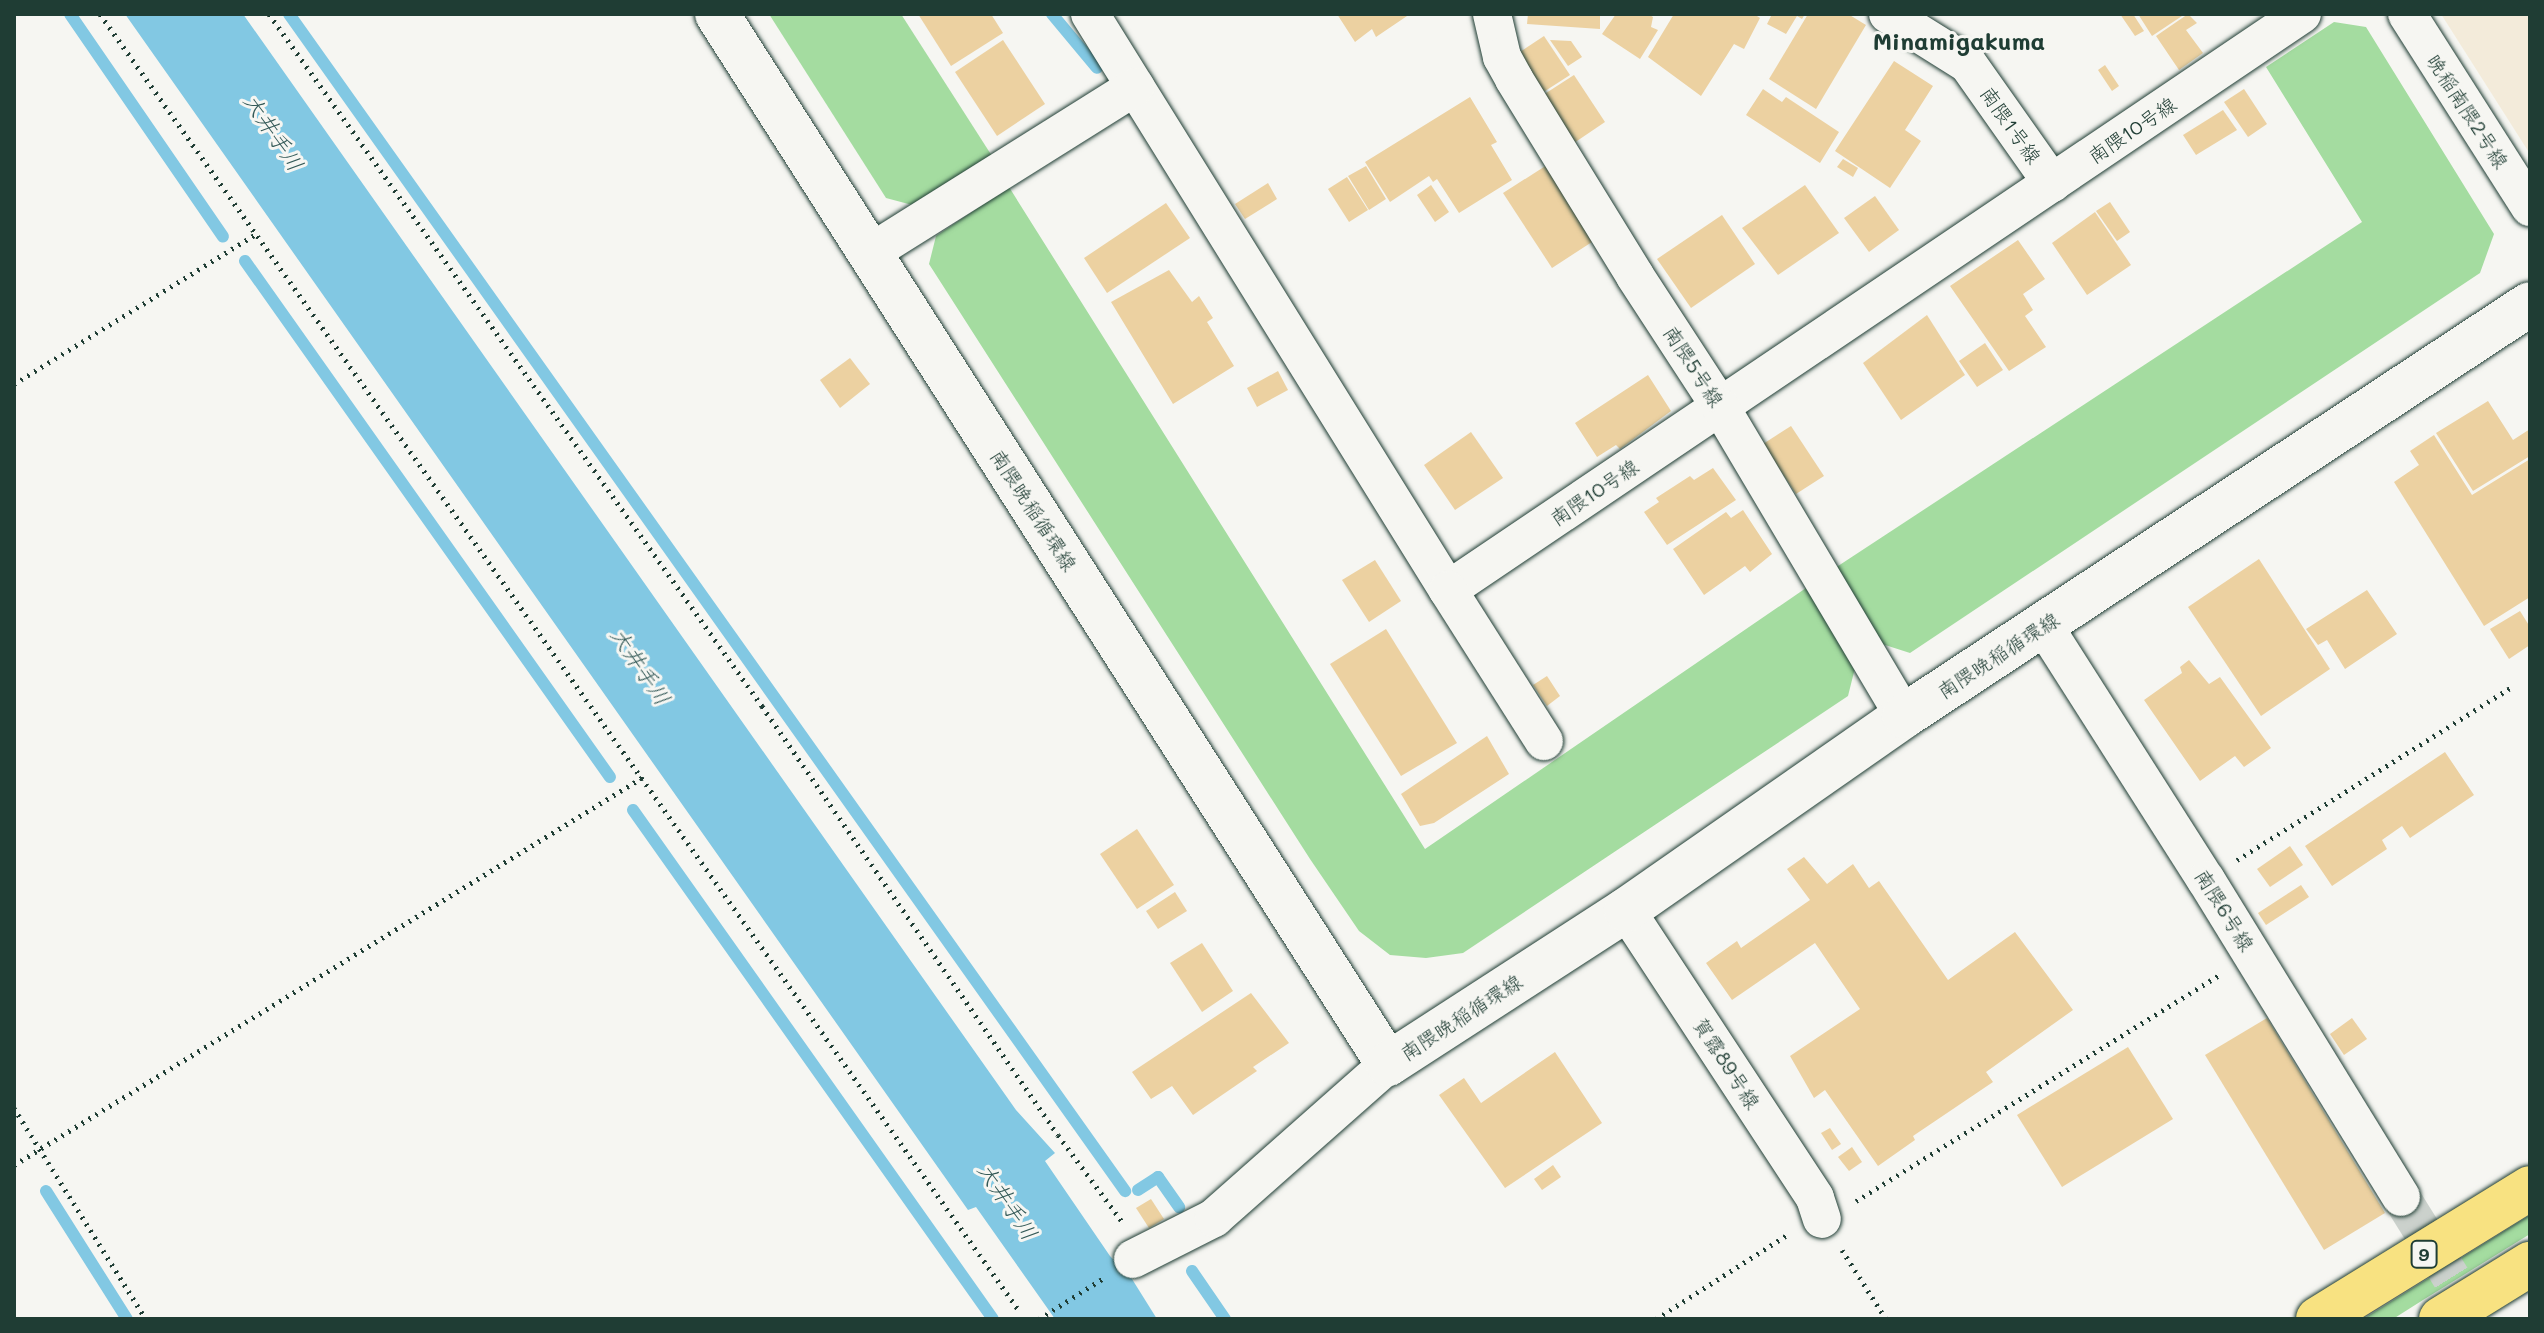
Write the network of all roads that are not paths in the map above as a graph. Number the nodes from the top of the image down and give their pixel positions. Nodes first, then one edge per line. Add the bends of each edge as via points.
1 (717, 14) edge
2 (1090, 14) edge
3 (1492, 14) edge
4 (1888, 14) edge
5 (2302, 14) edge
6 (2407, 14) edge
7 (1135, 87) junction
8 (2052, 183) junction
9 (2530, 207) edge
10 (870, 253) junction
11 (2530, 304) edge
12 (1721, 408) junction
13 (1448, 590) junction
14 (2044, 626) junction
15 (1904, 716) junction
16 (1544, 741) dead end
17 (1626, 910) junction
18 (1388, 1064) junction
19 (2530, 1188) edge
20 (2401, 1197) tunnel mouth
21 (1822, 1219) road end
22 (1139, 1256) road end
23 (2530, 1264) edge
24 (2318, 1319) edge
25 (2441, 1319) edge

1 - 10 street, 南隈晩稲循環線
2 - 7 street
3 - 12 street, 南隈5号線 via 1502,57 1514,79
4 - 8 street, 南隈1号線 via 1968,64
5 - 8 street, 南隈10号線
6 - 9 street, 晩稲南隈2号線
7 - 10 street
7 - 13 street
8 - 12 street, 南隈10号線
10 - 18 street, 南隈晩稲循環線
11 - 14 street, 南隈晩稲循環線
12 - 13 street, 南隈10号線
12 - 15 street, 南隈5号線
13 - 16 street
14 - 15 street, 南隈晩稲循環線
14 - 20 street, 南隈6号線
15 - 17 street, 南隈晩稲循環線
17 - 18 street, 南隈晩稲循環線
17 - 21 street, 賀露89号線 via 1815,1198
18 - 22 street via 1214,1218
19 - 24 highway, 9
23 - 25 highway

